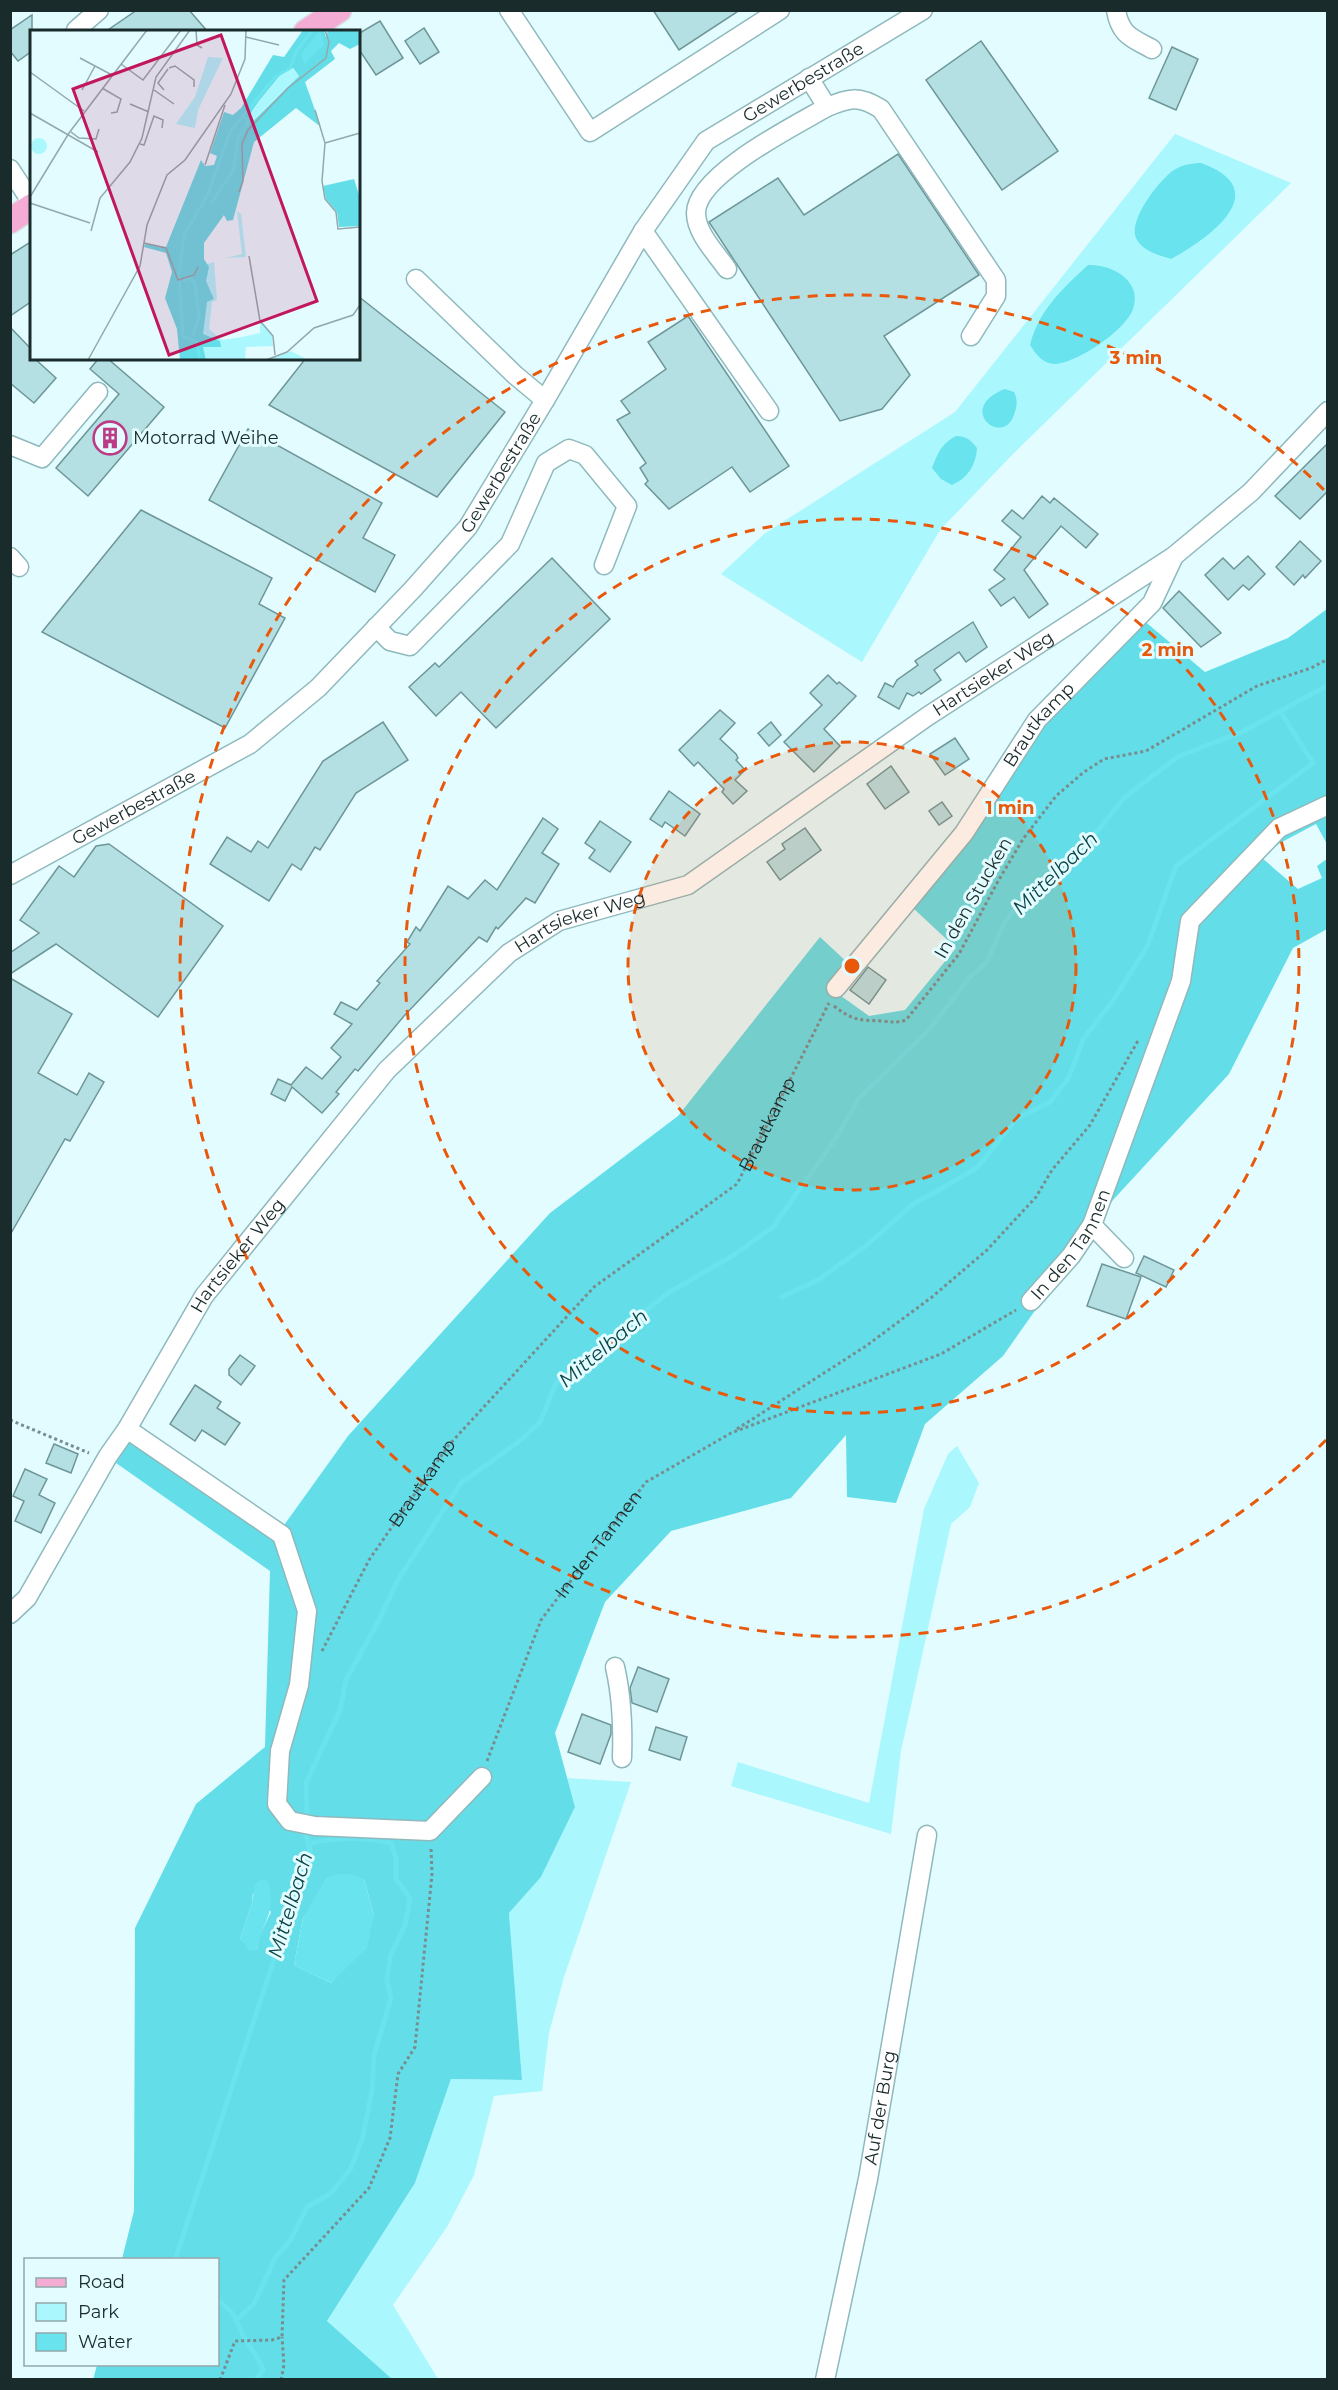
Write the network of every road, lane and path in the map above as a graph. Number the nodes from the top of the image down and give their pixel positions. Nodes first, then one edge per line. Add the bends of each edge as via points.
1 (99, 10) edge
2 (339, 10) edge
3 (509, 10) edge
4 (780, 10) edge
5 (923, 10) edge
6 (1116, 10) edge
7 (76, 30) dead end
8 (309, 30) edge
9 (1152, 49) dead end
10 (809, 78) junction
11 (827, 107) junction
12 (10, 169) edge
13 (30, 202) edge
14 (30, 206) edge
15 (10, 221) edge
16 (643, 231) junction
17 (727, 269) dead end
18 (416, 279) dead end
19 (971, 336) dead end
20 (98, 392) dead end
21 (545, 400) junction
22 (770, 411) dead end
23 (1328, 411) edge
24 (10, 445) edge
25 (1174, 556) junction
26 (604, 565) dead end
27 (376, 627) junction
28 (1328, 659) edge
29 (1328, 805) edge
30 (10, 875) edge
31 (833, 995) junction
32 (1144, 1033) dead end
33 (1092, 1225) junction
34 (1124, 1258) dead end
35 (1030, 1301) joint
36 (10, 1420) edge
37 (127, 1429) junction
38 (731, 1433) junction
39 (97, 1456) dead end
40 (10, 1614) edge
41 (319, 1658) dead end
42 (615, 1667) dead end
43 (622, 1758) dead end
44 (482, 1777) joint
45 (430, 1831) junction
46 (927, 1835) dead end
47 (282, 2337) junction
48 (220, 2379) edge
49 (281, 2379) edge
50 (825, 2379) edge

1 - 7 street
2 - 8 main road
3 - 4 street via 590,132
5 - 10 street, Gewerbestraße
6 - 9 street via 1118,24 1127,35
10 - 11 street
10 - 16 street, Gewerbestraße via 706,141
11 - 17 street via 765,142 713,180 698,200 699,229
11 - 19 street via 850,98 867,100 880,109 996,280 996,296
12 - 13 street
14 - 15 main road
16 - 21 street, Gewerbestraße
16 - 22 street
18 - 21 street
20 - 24 street via 42,458
21 - 27 street, Gewerbestraße via 468,527
23 - 25 street, Hartsieker Weg via 1251,492
25 - 31 street, Brautkamp via 1152,603 1037,720 964,833
25 - 37 street, Hartsieker Weg via 928,716 688,885 559,921 508,953 387,1070 204,1296
26 - 27 street via 627,506 585,455 568,449 546,463 510,544 410,646 390,641
27 - 30 street, Gewerbestraße via 318,688 250,744
28 - 31 path, In den Stucken via 1257,686 1146,751 1104,759 1063,790 1023,839 959,954 906,1020 860,1021 846,1015
29 - 33 street, In den Tannen via 1279,828 1190,921 1181,981
31 - 41 path, Brautkamp via 737,1184 594,1287 448,1446 369,1560
32 - 38 path via 1090,1125 1035,1197 987,1250 866,1346
33 - 34 street
33 - 35 street, In den Tannen via 1071,1256
35 - 38 path, In den Tannen via 942,1354
36 - 39 path
37 - 40 street, Hartsieker Weg via 27,1598
37 - 45 street via 282,1535 307,1611 299,1685 280,1751 277,1804 290,1821 315,1826
38 - 44 path, In den Tannen via 646,1482 541,1620
42 - 43 street
44 - 45 street
45 - 47 path via 432,1874 421,2002 415,2047 398,2074 390,2138 369,2188 284,2280
46 - 50 street, Auf der Burg via 868,2179
47 - 48 path via 235,2341
47 - 49 path

